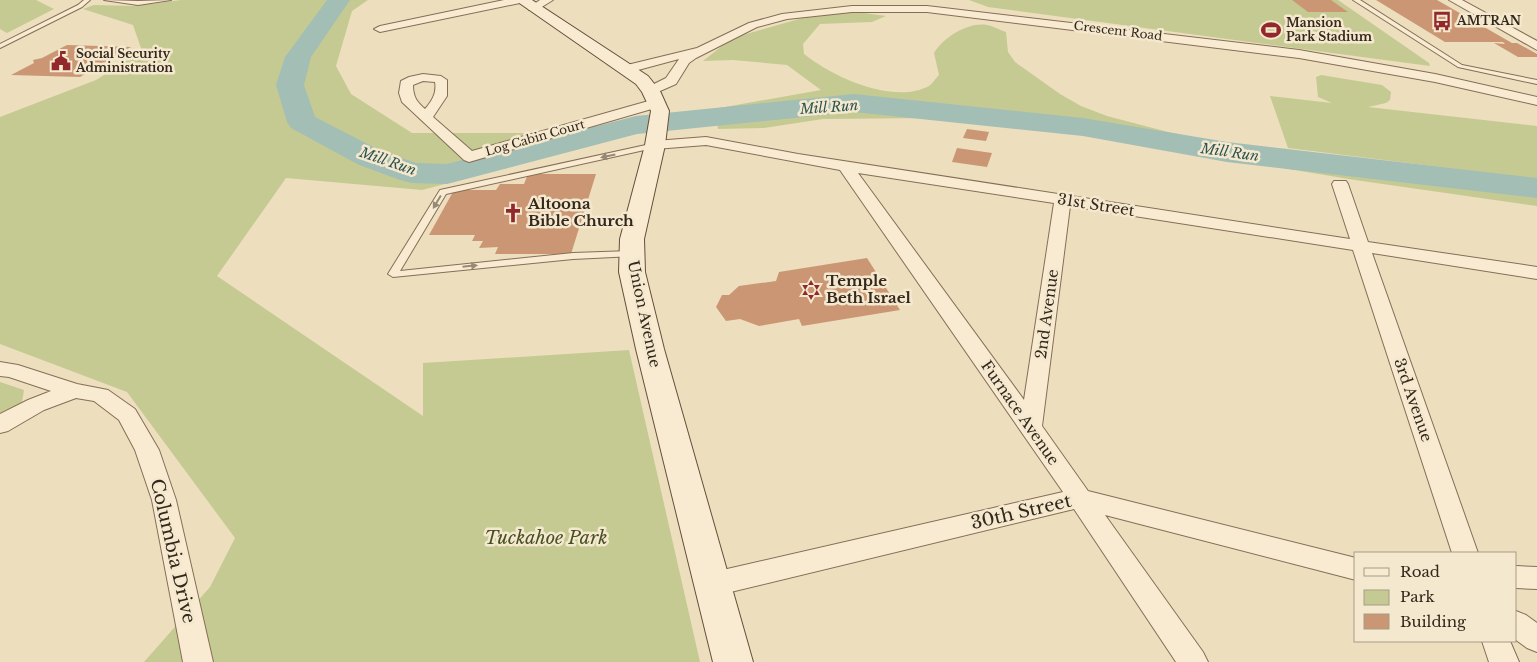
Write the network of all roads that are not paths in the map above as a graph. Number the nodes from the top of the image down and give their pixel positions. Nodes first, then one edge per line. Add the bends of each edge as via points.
1 (87, 0) edge
2 (107, 0) edge
3 (168, 0) edge
4 (548, 0) edge
5 (1356, 0) edge
6 (1454, 0) edge
7 (525, 3) edge
8 (927, 5) edge
9 (380, 29) dead end
10 (0, 46) edge
11 (1537, 46) edge
12 (702, 50) junction
13 (627, 69) junction
14 (1537, 82) edge
15 (1537, 101) edge
16 (426, 117) dead end
17 (656, 117) junction
18 (845, 166) junction
19 (1340, 184) dead end
20 (1063, 200) junction
21 (1360, 246) junction
22 (631, 254) junction
23 (1537, 273) edge
24 (0, 369) edge
25 (75, 391) junction
26 (0, 425) edge
27 (1031, 427) junction
28 (1079, 498) junction
29 (1465, 552) edge
30 (1354, 568) edge
31 (1517, 578) edge
32 (1537, 578) edge
33 (714, 584) junction
34 (1517, 625) edge
35 (1537, 639) edge
36 (1496, 642) edge
37 (198, 662) edge
38 (733, 662) edge
39 (1193, 662) edge
40 (1504, 662) edge

1 - 10 lane
2 - 3 lane via 138,3
4 - 7 street
5 - 14 lane via 1460,66
6 - 11 street
7 - 9 street
7 - 13 main road
8 - 12 street, Crescent Road via 786,16 753,25
8 - 15 street, Crescent Road via 1300,54 1435,78
12 - 13 street, Crescent Road
12 - 17 street, Crescent Road via 684,61
13 - 17 main road via 642,80
16 - 17 street, Log Cabin Court via 469,157
17 - 18 street, 31st Street via 706,141
17 - 22 main road, Union Avenue
17 -> 22 lane via 443,192 393,274 573,256
18 - 20 street, 31st Street
18 - 27 street, Furnace Avenue
19 - 21 street, 3rd Avenue
20 - 21 street, 31st Street
20 - 27 street, 2nd Avenue
21 - 23 street, 31st Street
21 - 29 street, 3rd Avenue
22 - 33 main road, Union Avenue via 632,272 650,349
24 - 25 street, Columbia Drive
25 - 26 street, Columbia Drive via 45,400
25 - 37 street, Columbia Drive via 100,395 126,415 147,450 164,500
27 - 28 street, Furnace Avenue
28 - 30 street, 30th Street
28 - 33 street, 30th Street
28 - 39 street, Furnace Avenue
31 - 32 street
33 - 38 main road, Union Avenue
34 - 35 street
36 - 40 street

